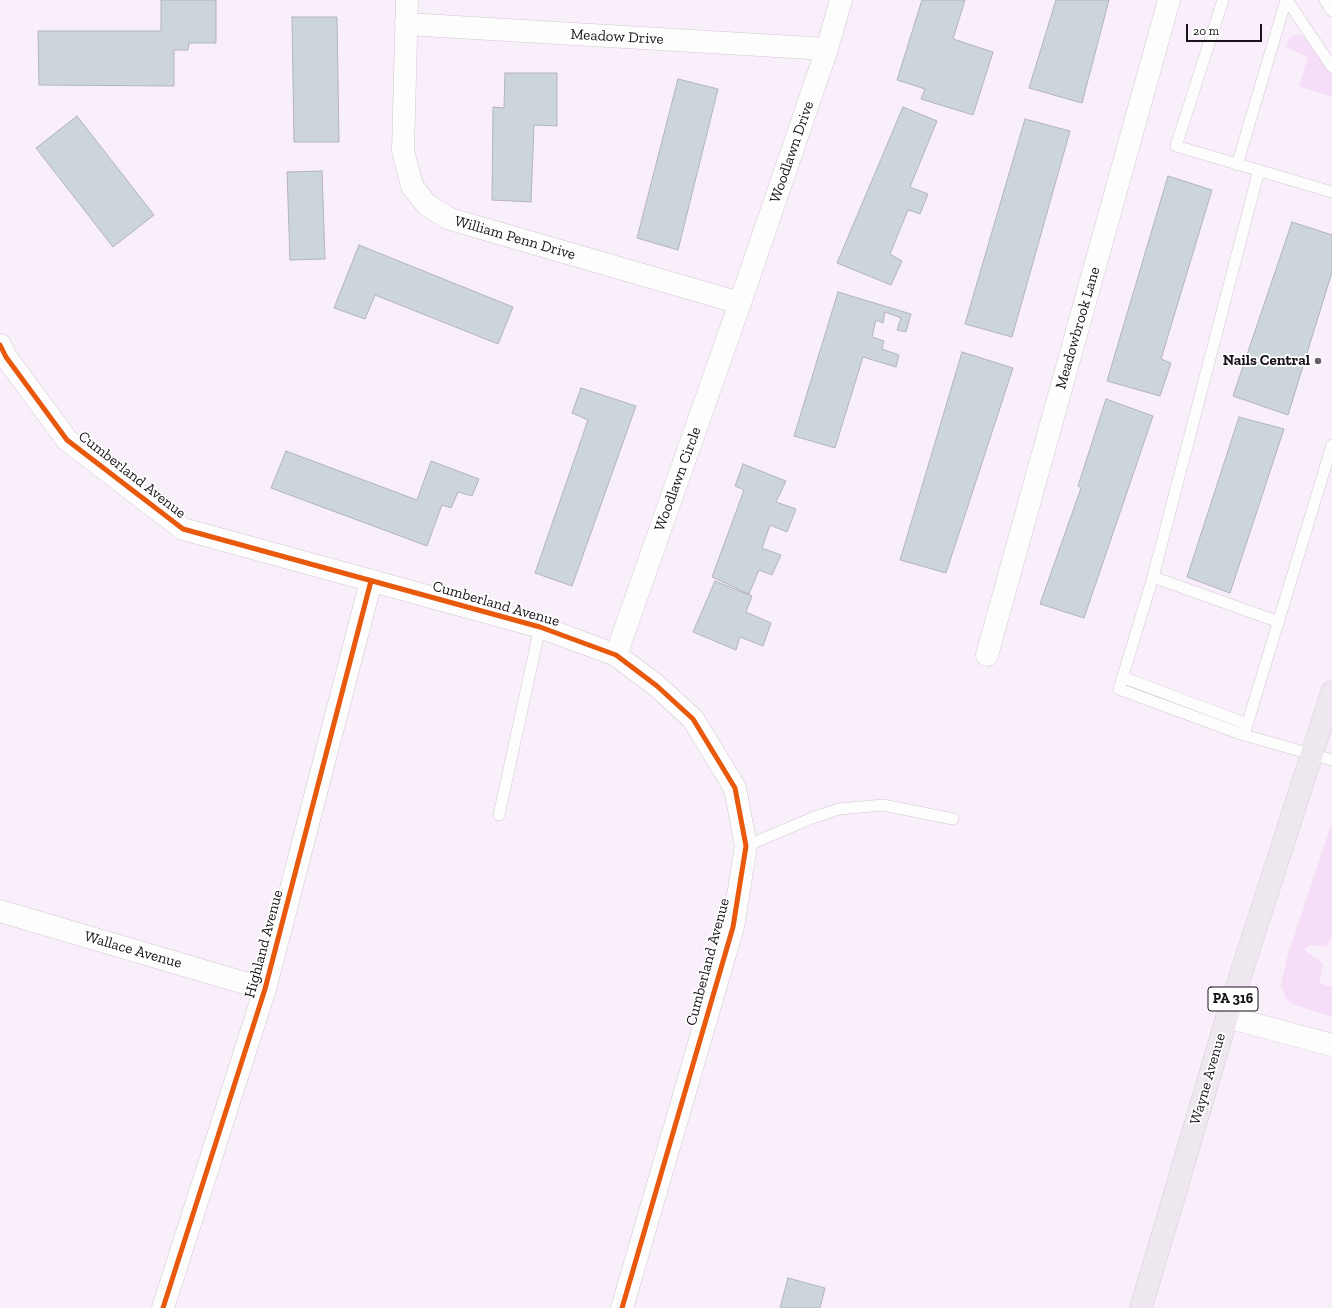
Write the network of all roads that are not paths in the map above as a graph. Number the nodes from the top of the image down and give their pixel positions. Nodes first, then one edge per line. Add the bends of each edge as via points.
1 (407, 0) edge
2 (841, 0) edge
3 (1169, 0) edge
4 (1223, 0) edge
5 (1287, 0) edge
6 (1325, 0) edge
7 (1332, 10) edge
8 (406, 24) junction
9 (827, 49) junction
10 (1332, 67) edge
11 (1236, 165) junction
12 (1259, 170) junction
13 (1332, 192) edge
14 (740, 303) junction
15 (0, 345) edge
16 (1332, 445) edge
17 (1153, 578) junction
18 (370, 581) junction
19 (1279, 622) junction
20 (540, 627) junction
21 (616, 654) junction
22 (987, 655) dead end
23 (1122, 677) junction
24 (1332, 692) edge
25 (1247, 724) junction
26 (1244, 735) junction
27 (1311, 754) junction
28 (1332, 760) edge
29 (499, 814) dead end
30 (953, 819) dead end
31 (746, 846) junction
32 (0, 911) edge
33 (265, 989) junction
34 (1227, 1017) junction
35 (1332, 1044) edge
36 (163, 1308) edge
37 (622, 1308) edge
38 (1141, 1308) edge

1 - 8 street, William Penn Drive
2 - 9 street, Woodlawn Drive
3 - 22 street, Meadowbrook Lane
4 - 11 lane via 1176,146
5 - 10 lane
5 - 11 lane
6 - 7 lane
8 - 9 street, Meadow Drive
8 - 14 street, William Penn Drive via 403,151 412,186 427,205 450,219
9 - 14 street, Woodlawn Drive
11 - 12 lane
12 - 13 lane
12 - 17 lane
14 - 21 street, Woodlawn Circle
15 - 18 street, Cumberland Avenue via 6,357 67,440 183,529
16 - 19 lane
17 - 19 lane
17 - 23 lane
18 - 20 street, Cumberland Avenue
18 - 33 street, Highland Avenue
19 - 25 lane
20 - 21 street, Cumberland Avenue
20 - 29 lane
21 - 31 street, Cumberland Avenue via 693,719 735,788
23 - 25 lane
23 - 26 lane via 1118,689
24 - 27 main road, Wayne Avenue / PA 316
25 - 26 lane
26 - 27 lane
27 - 28 lane
27 - 34 main road, Wayne Avenue / PA 316
30 - 31 lane via 883,805 839,809
31 - 37 street, Cumberland Avenue via 733,927
32 - 33 street, Wallace Avenue
33 - 36 street, Highland Avenue
34 - 35 street
34 - 38 main road, Wayne Avenue / PA 316

